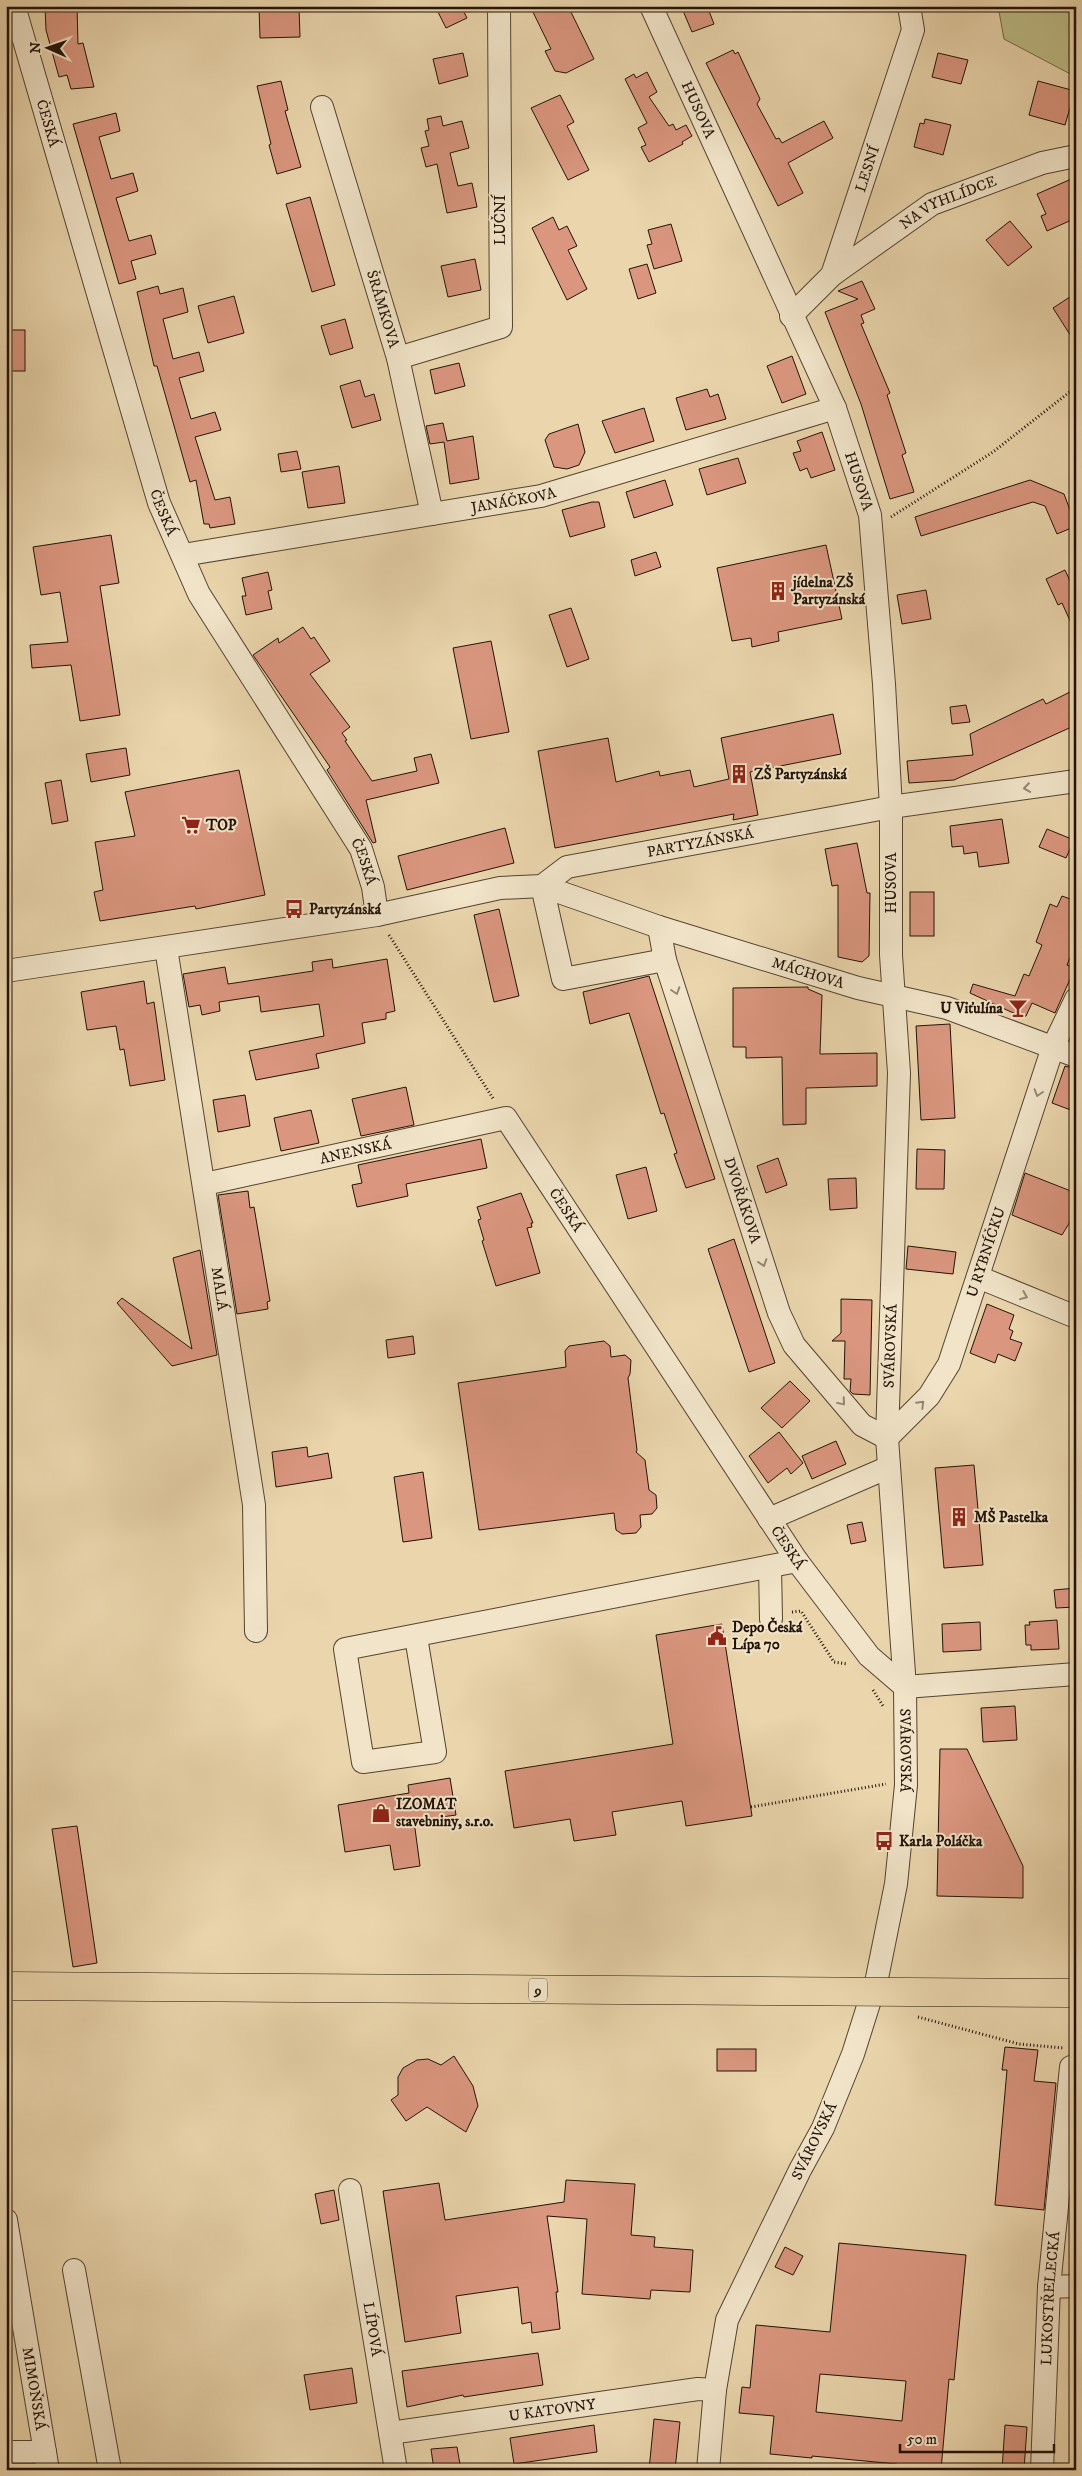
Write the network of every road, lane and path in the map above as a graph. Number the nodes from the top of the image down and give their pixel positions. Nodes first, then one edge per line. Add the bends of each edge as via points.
1 (14, 6) edge
2 (499, 6) edge
3 (651, 6) edge
4 (909, 6) edge
5 (322, 107) dead end
6 (1076, 156) edge
7 (832, 275) junction
8 (791, 316) junction
9 (398, 358) junction
10 (1076, 386) edge
11 (835, 408) junction
12 (432, 514) junction
13 (871, 528) junction
14 (183, 555) junction
15 (1076, 781) edge
16 (891, 807) junction
17 (542, 886) junction
18 (377, 915) junction
19 (659, 927) junction
20 (166, 948) junction
21 (665, 960) junction
22 (6, 971) edge
23 (894, 996) junction
24 (1076, 999) edge
25 (1053, 1047) junction
26 (1076, 1056) edge
27 (506, 1118) junction
28 (205, 1184) junction
29 (978, 1277) junction
30 (1076, 1317) edge
31 (887, 1438) junction
32 (889, 1467) junction
33 (769, 1519) junction
34 (797, 1561) junction
35 (770, 1567) junction
36 (778, 1616) joint
37 (256, 1631) dead end
38 (416, 1637) junction
39 (851, 1664) dead end
40 (1076, 1674) edge
41 (869, 1682) dead end
42 (905, 1687) junction
43 (884, 1708) dead end
44 (888, 1794) dead end
45 (750, 1807) dead end
46 (6, 1986) edge
47 (1070, 1993) dead end
48 (911, 2016) dead end
49 (1072, 2058) joint
50 (350, 2190) dead end
51 (6, 2220) edge
52 (74, 2270) dead end
53 (1076, 2286) edge
54 (1049, 2287) junction
55 (715, 2390) junction
56 (390, 2433) junction
57 (6, 2452) edge
58 (47, 2461) edge
59 (110, 2470) edge
60 (396, 2470) edge
61 (708, 2470) edge
62 (1042, 2470) edge

1 - 14 street, ČESKÁ via 159,503
2 - 9 street, LUČNÍ via 501,327
3 - 8 street, HUSOVA
4 - 7 street, LESNÍ via 913,30
5 - 9 street, ŠRÁMKOVA
6 - 7 street, NA VYHLÍDCE via 1042,162 932,204
7 - 8 street, LESNÍ
8 - 11 street, HUSOVA
9 - 12 street, ŠRÁMKOVA
10 - 13 path via 994,452
11 - 12 street, JANÁČKOVA via 541,496
11 - 13 street, HUSOVA via 870,515
12 - 14 street, JANÁČKOVA
13 - 16 street, HUSOVA
14 - 18 street, ČESKÁ via 199,594 361,849 373,887
15 -> 16 street, PARTYZÁNSKÁ
16 - 17 street, PARTYZÁNSKÁ via 567,867
16 - 23 street, HUSOVA
17 - 18 street via 500,888
17 - 19 street, MÁCHOVA
17 - 21 street via 563,978
18 - 20 street
18 - 27 path
19 - 21 street, DVOŘÁKOVA
19 - 23 street, MÁCHOVA
20 - 22 street
20 - 28 street, MALÁ
21 -> 31 street, DVOŘÁKOVA via 779,1312 794,1345 862,1425
23 - 25 street, MÁCHOVA via 947,1008
23 - 31 street, SVÁROVSKÁ via 899,1073
24 - 25 street, U RYBNÍČKU
25 - 26 street, MÁCHOVA
25 -> 29 street, U RYBNÍČKU
27 - 28 street, ANENSKÁ
27 - 33 street, ČESKÁ
28 - 37 street, MALÁ via 254,1506
29 -> 30 street
31 -> 29 street, U RYBNÍČKU via 929,1396 949,1364
31 - 32 street, SVÁROVSKÁ
32 - 33 street
32 - 42 street, SVÁROVSKÁ
33 - 34 street, ČESKÁ
34 - 35 street
34 - 42 street, ČESKÁ via 870,1656
35 - 36 street
35 - 38 street
36 - 39 path via 801,1611 834,1662
38 - 38 street via 345,1649 363,1762 435,1752
40 - 42 street
41 - 43 path
42 - 55 street, SVÁROVSKÁ via 906,1785 896,1884 877,1978 853,2054 823,2128 727,2320
44 - 45 path via 889,1784
46 - 47 main road, 9, bridge
48 - 49 path
49 - 54 street, LUKOSTŘELECKÁ
50 - 56 street, LÍPOVÁ
51 - 58 street, MIMOŇSKÁ
52 - 59 street
53 - 54 street
54 - 62 street, LUKOSTŘELECKÁ
55 - 56 street, U KATOVNY via 698,2389
55 - 61 street, SVÁROVSKÁ
56 - 60 street, LÍPOVÁ
57 - 58 street

